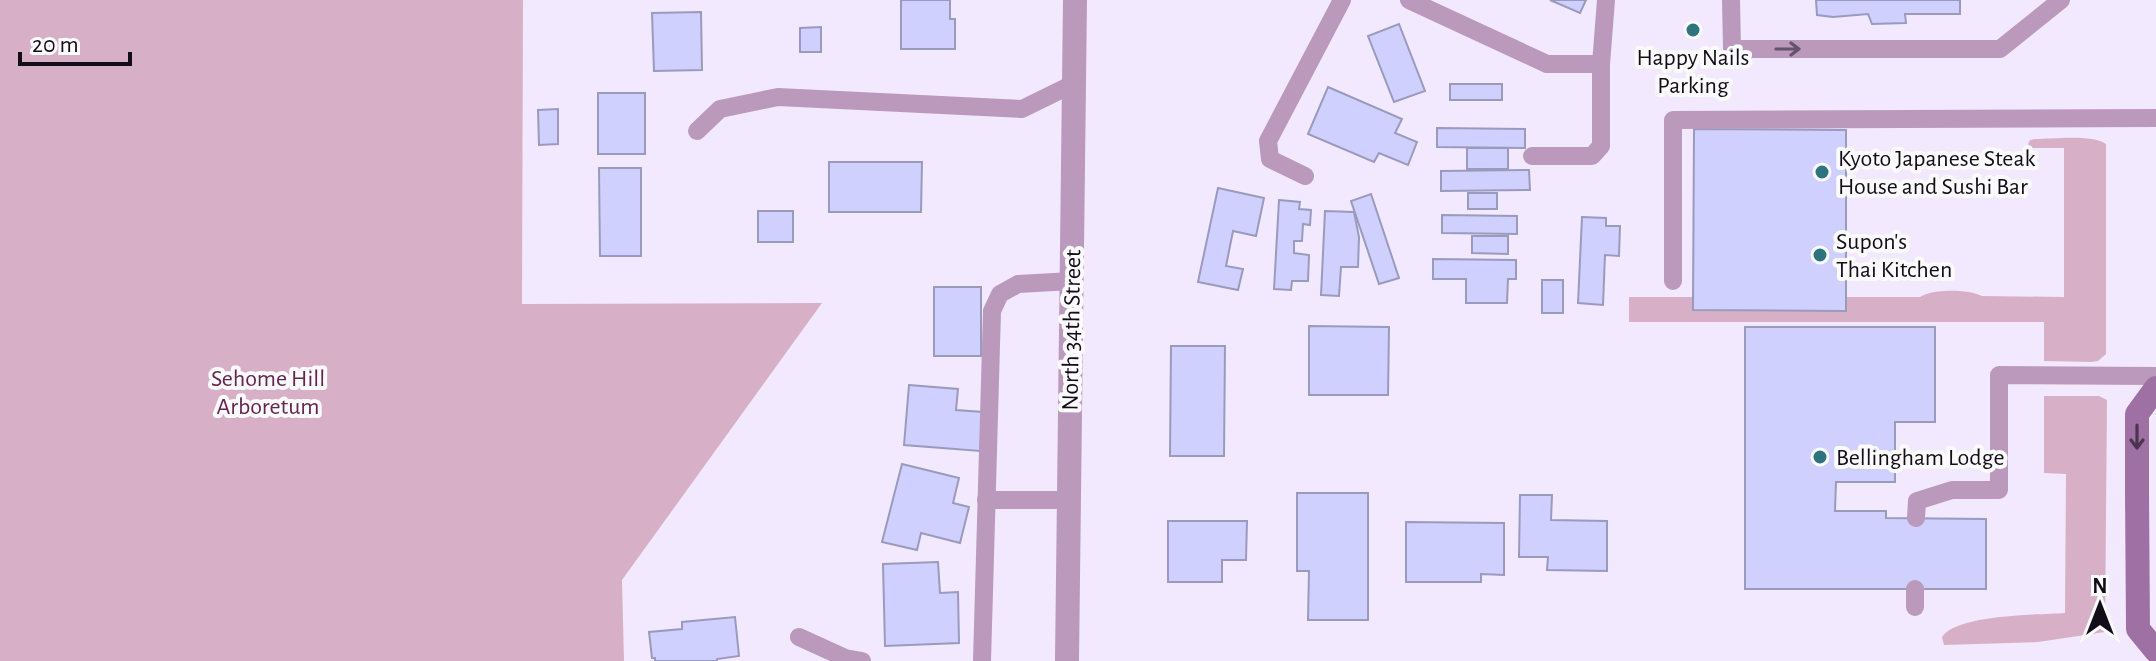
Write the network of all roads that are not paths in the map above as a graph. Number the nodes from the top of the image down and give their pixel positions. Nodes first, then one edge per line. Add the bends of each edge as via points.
1 (1075, 0) edge
2 (1342, 0) edge
3 (1409, 0) edge
4 (1606, 0) edge
5 (1731, 0) edge
6 (2061, 0) edge
7 (1601, 64) junction
8 (1075, 83) junction
9 (2156, 118) edge
10 (697, 131) dead end
11 (1532, 156) dead end
12 (1305, 176) dead end
13 (1072, 281) junction
14 (1673, 281) dead end
15 (2156, 376) edge
16 (2156, 388) edge
17 (986, 500) junction
18 (1069, 500) junction
19 (1916, 518) dead end
20 (799, 637) dead end
21 (2156, 651) edge
22 (862, 661) edge
23 (982, 661) edge
24 (1067, 661) edge

1 - 8 street, North 34th Street
2 - 12 lane via 1268,141 1270,159
3 - 7 lane via 1547,64
4 - 7 lane
5 -> 6 lane via 1732,49 2000,49
7 - 11 lane via 1601,146 1592,156
8 - 10 lane via 1022,109 778,97 720,109
8 - 13 street, North 34th Street
9 - 14 lane via 1673,120
13 - 17 lane via 1018,284 1000,294 992,311
13 - 18 street, North 34th Street
15 - 19 lane via 1999,375 1999,490 1952,490 1917,501
16 -> 21 main road via 2137,414 2138,629
17 - 18 lane
17 - 23 lane
18 - 24 street, North 34th Street
20 - 22 lane

